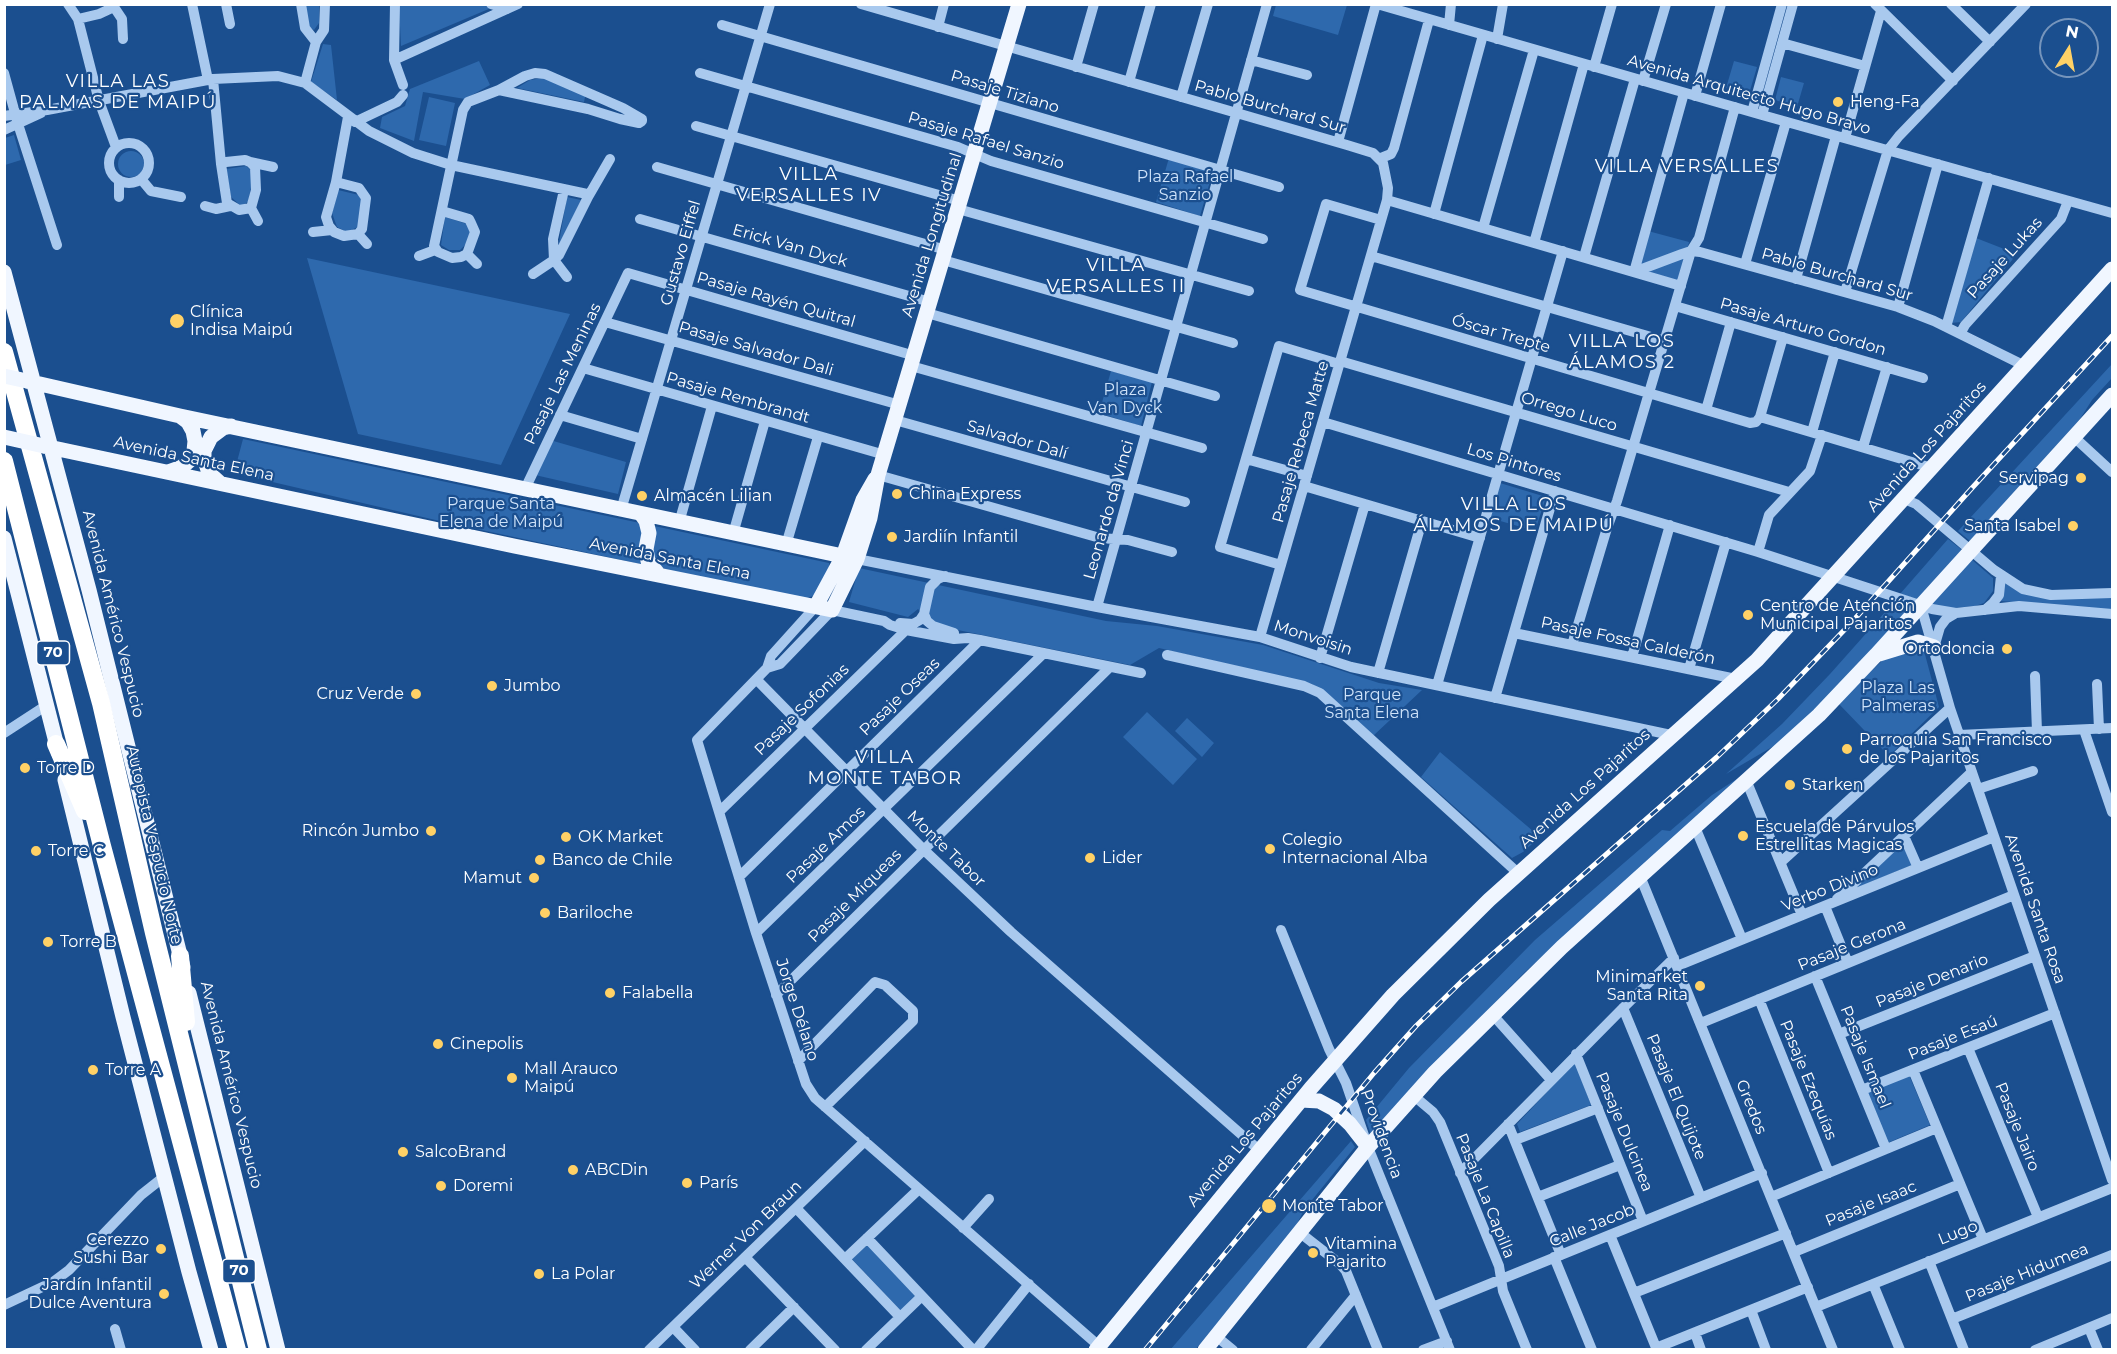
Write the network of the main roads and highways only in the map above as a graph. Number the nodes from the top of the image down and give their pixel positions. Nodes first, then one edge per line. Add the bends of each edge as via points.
1 (1019, 4) edge
2 (2112, 269) edge
3 (4, 272) edge
4 (4, 352) edge
5 (4, 376) edge
6 (30, 382) junction
7 (2112, 395) edge
8 (180, 416) junction
9 (231, 426) junction
10 (4, 436) edge
11 (47, 447) junction
12 (4, 461) edge
13 (168, 472) junction
14 (220, 483) junction
15 (641, 514) junction
16 (676, 522) junction
17 (4, 538) edge
18 (648, 544) junction
19 (850, 558) junction
20 (611, 566) junction
21 (658, 575) junction
22 (816, 606) junction
23 (832, 610) joint
24 (1934, 647) road end
25 (1876, 656) junction
26 (56, 744) junction
27 (102, 846) junction
28 (180, 956) junction
29 (191, 1081) junction
30 (1301, 1100) junction
31 (1368, 1147) junction
32 (211, 1252) junction
33 (1098, 1348) edge
34 (211, 1350) edge
35 (226, 1350) edge
36 (237, 1350) edge
37 (258, 1350) edge
38 (278, 1350) edge
39 (1205, 1350) edge

1 - 19 main road, Avenida Longitudinal via 878,475 873,506
2 - 30 main road, Avenida Los Pajaritos via 1780,636 1426,961
3 - 6 main road, Avenida Américo Vespucio
4 - 29 highway, Autopista Vespucio Norte / 70 via 100,703
5 - 6 main road, bridge
6 - 8 main road
6 - 11 main road, Avenida Américo Vespucio
7 - 25 main road
8 - 9 main road
8 - 13 main road via 193,431 194,451 182,467
9 - 14 main road via 211,437 204,451 209,473
9 - 15 main road
10 - 11 main road, Avenida Santa Elena, bridge
11 - 13 main road, Avenida Santa Elena
11 - 28 main road, Avenida Américo Vespucio via 89,590
12 - 27 highway, 70
13 - 14 main road, Avenida Santa Elena
14 - 20 main road, Avenida Santa Elena
15 - 16 main road
15 - 18 main road via 648,525
16 - 18 main road via 659,528
16 - 19 main road
17 - 26 main road
18 - 20 main road via 633,560
18 - 21 main road via 650,566
19 - 22 main road, Avenida Longitudinal
19 - 23 main road, Avenida Longitudinal
20 - 21 main road, Avenida Santa Elena
21 - 22 main road, Avenida Santa Elena
22 - 23 main road, Avenida Santa Elena
24 - 25 main road via 1918,642
25 - 31 main road via 1819,715 1492,1014
26 - 27 highway
26 - 34 main road
27 - 32 highway, 70
28 - 29 highway
28 - 38 main road, Avenida Américo Vespucio
29 - 37 highway, Autopista Vespucio Norte / 70
30 - 31 main road via 1319,1101 1334,1109
30 - 33 main road, Avenida Los Pajaritos
31 - 39 main road
32 - 35 highway
32 - 36 highway, 70

